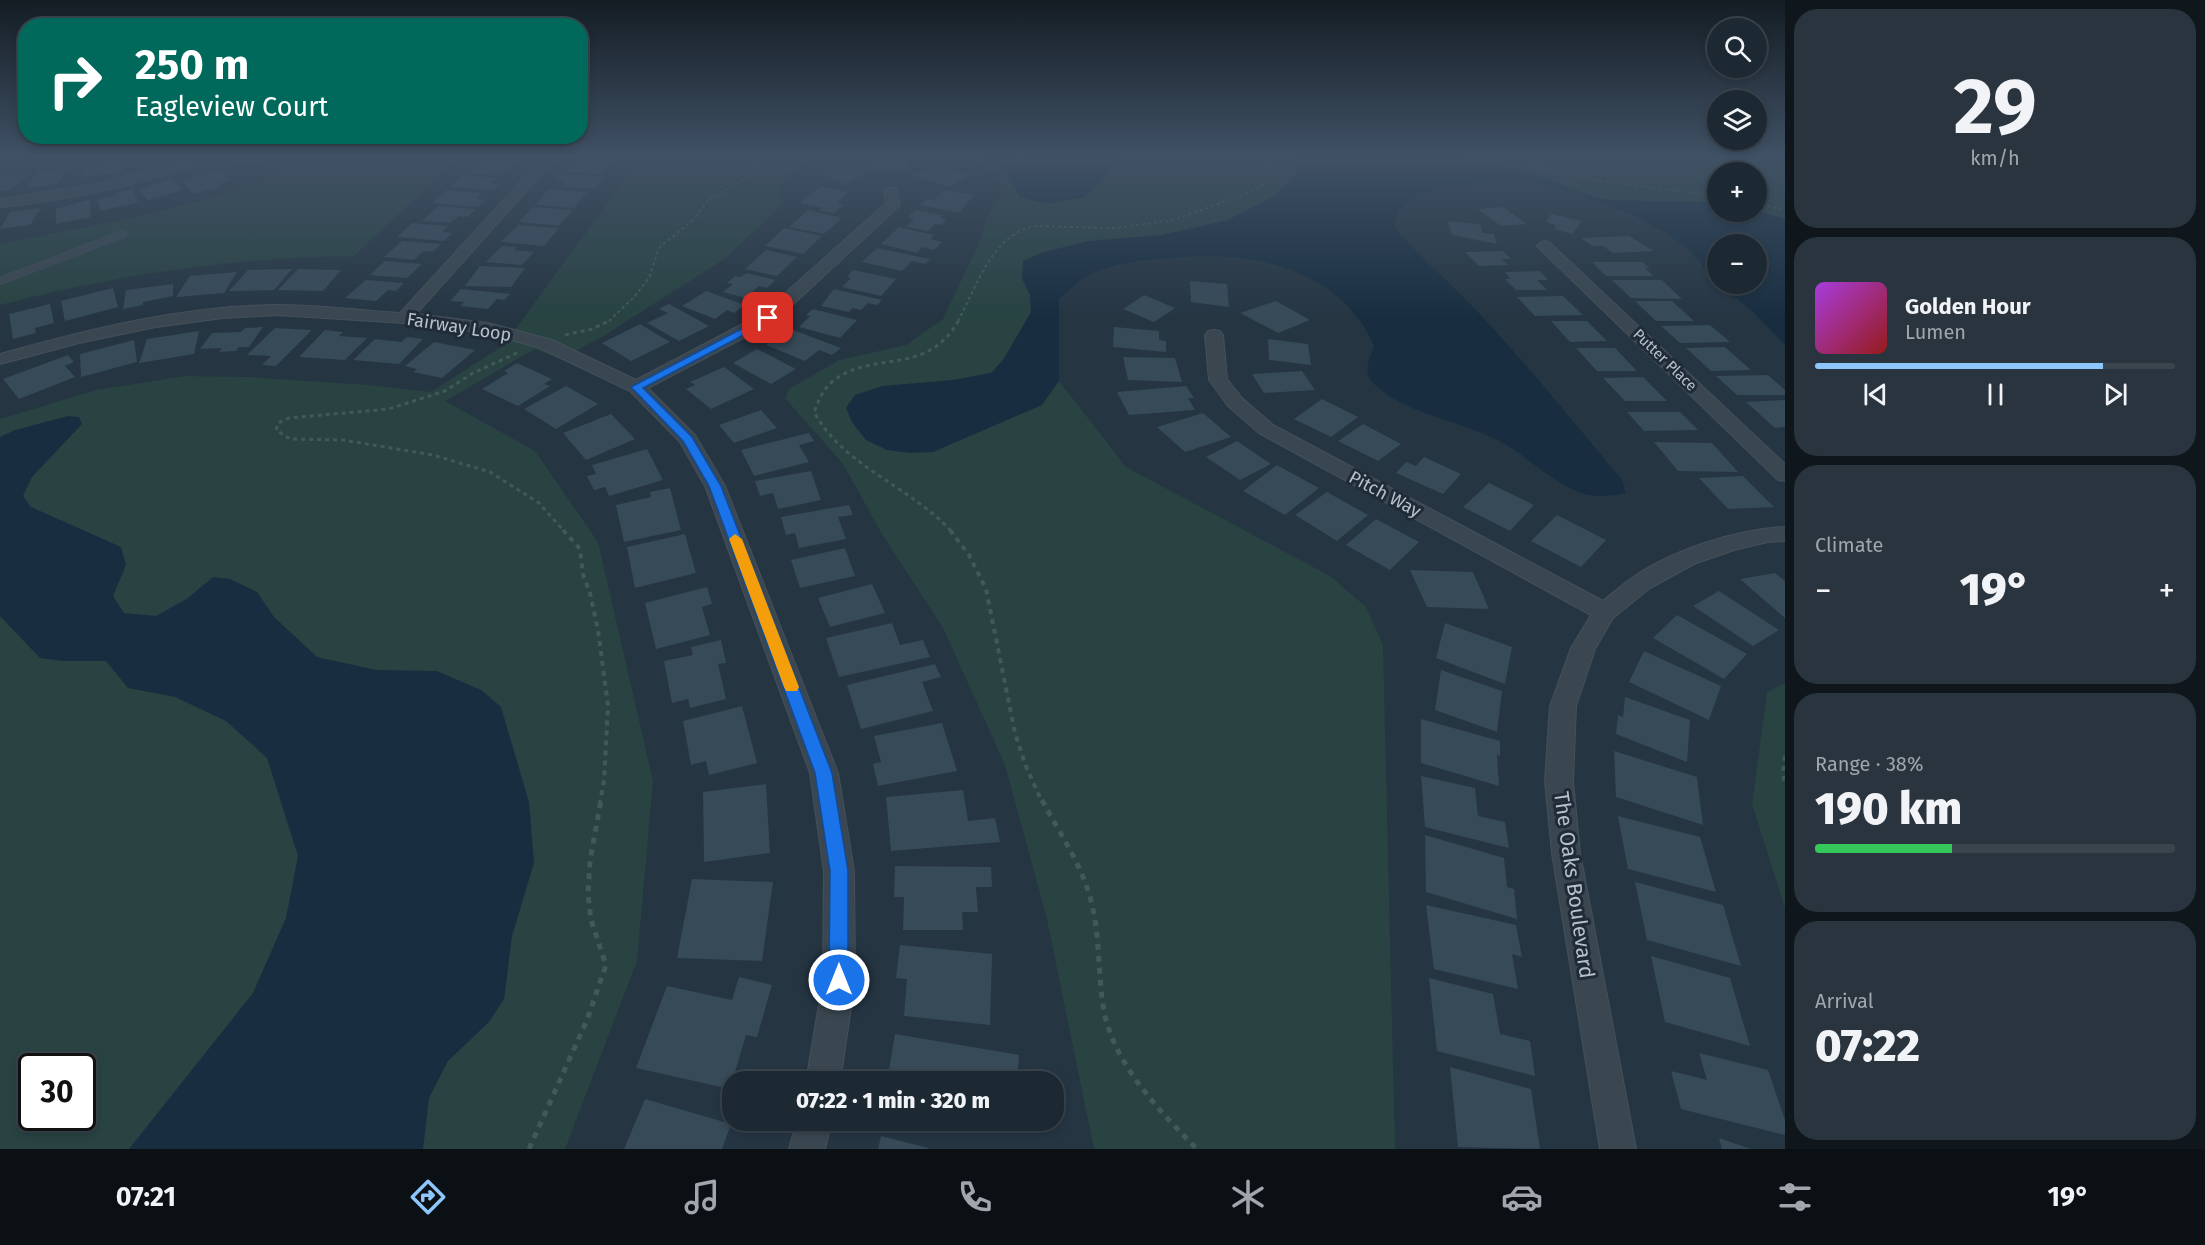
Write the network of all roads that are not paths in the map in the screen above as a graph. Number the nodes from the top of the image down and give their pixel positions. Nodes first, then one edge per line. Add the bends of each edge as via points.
1 (502, 211) edge
2 (886, 211) edge
3 (123, 234) dead end
4 (1545, 246) dead end
5 (0, 281) edge
6 (404, 318) junction
7 (1214, 335) dead end
8 (0, 359) edge
9 (636, 387) junction
10 (1785, 475) edge
11 (1785, 534) edge
12 (1605, 612) junction
13 (825, 1071) edge
14 (812, 1131) edge
15 (807, 1149) edge
16 (1618, 1149) edge

1 - 6 street
2 - 9 street via 768,318
3 - 5 lane
4 - 10 street, Putter Place
6 - 8 street, Fairway Loop via 277,310 224,313 81,337
6 - 9 street, Fairway Loop via 488,328 546,344
7 - 12 street, Pitch Way via 1218,380 1235,402 1266,429
9 - 13 street, Fairway Loop via 688,439 715,486 824,773 839,871 839,980
11 - 12 street, The Oaks Boulevard via 1729,544 1686,559 1642,582
12 - 16 street, The Oaks Boulevard via 1583,648 1563,706 1559,781 1566,853
14 - 15 street

